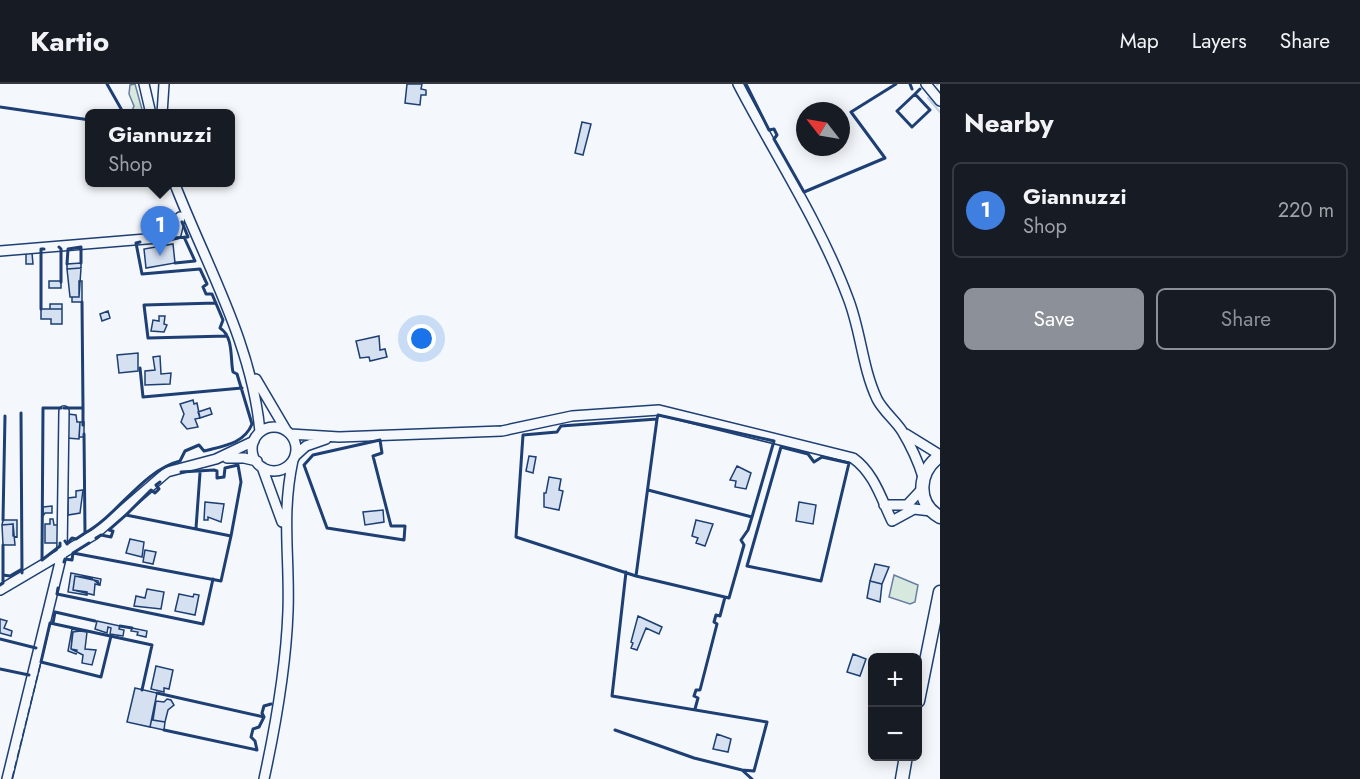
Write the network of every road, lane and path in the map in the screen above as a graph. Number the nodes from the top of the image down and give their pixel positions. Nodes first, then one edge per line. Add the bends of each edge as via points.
1 (144, 84) edge
2 (164, 84) edge
3 (738, 84) edge
4 (926, 84) edge
5 (939, 95) edge
6 (150, 109) edge
7 (162, 109) edge
8 (176, 187) edge
9 (180, 217) dead end
10 (0, 251) edge
11 (250, 369) junction
12 (64, 411) dead end
13 (902, 431) junction
14 (260, 432) junction
15 (288, 432) junction
16 (339, 437) junction
17 (254, 441) junction
18 (940, 456) edge
19 (294, 458) junction
20 (216, 459) junction
21 (259, 464) junction
22 (922, 483) junction
23 (884, 505) junction
24 (937, 516) edge
25 (285, 531) junction
26 (62, 554) junction
27 (0, 590) edge
28 (940, 592) edge
29 (922, 681) edge
30 (905, 761) edge
31 (7, 779) edge
32 (264, 779) edge
33 (902, 779) edge

1 - 6 street
2 - 7 street
3 - 13 street via 821,234 849,301 878,400
4 - 5 street
8 - 11 street via 235,324
9 - 10 street via 176,234 158,238
11 - 14 street
11 - 15 street
12 - 26 street
13 - 18 street
13 - 22 street via 916,457
14 - 15 street via 273,427
14 - 17 street
15 - 16 street
15 - 19 street via 296,444
16 - 19 street via 314,442
16 - 23 street via 502,431 572,417 660,410 853,458 866,469
17 - 20 street
17 - 21 street
18 - 22 main road via 927,468
19 - 21 street via 282,469
19 - 25 street
20 - 21 street via 244,458
20 - 26 street via 167,472 109,524
21 - 25 street via 274,493
22 - 23 street via 907,505
22 - 24 main road
23 - 24 street via 892,521 908,510 923,508
25 - 32 street via 288,610 281,693
26 - 27 street
26 - 31 street
28 - 29 main road
30 - 33 main road

